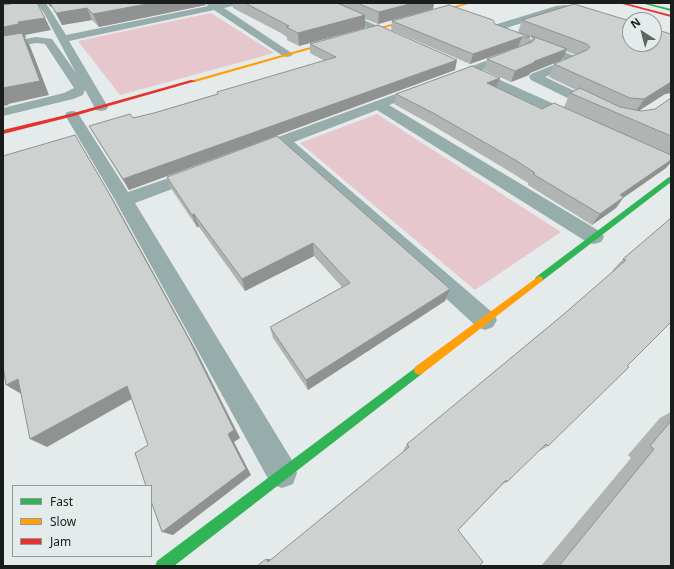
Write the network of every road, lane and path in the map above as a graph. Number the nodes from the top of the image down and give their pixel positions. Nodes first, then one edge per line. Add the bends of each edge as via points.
1 (234, 3) edge
2 (318, 3) edge
3 (470, 3) edge
4 (625, 3) edge
5 (643, 3) edge
6 (213, 5) edge
7 (345, 6) edge
8 (47, 8) edge
9 (30, 9) edge
10 (332, 9) junction
11 (671, 10) edge
12 (671, 16) edge
13 (622, 27) edge
14 (377, 29) junction
15 (60, 35) junction
16 (3, 42) edge
17 (413, 45) edge
18 (3, 46) edge
19 (523, 50) edge
20 (286, 54) junction
21 (456, 64) edge
22 (470, 70) junction
23 (379, 105) junction
24 (101, 107) junction
25 (3, 112) edge
26 (610, 114) edge
27 (72, 115) junction
28 (585, 124) edge
29 (3, 132) edge
30 (283, 140) junction
31 (240, 157) edge
32 (211, 168) edge
33 (671, 179) edge
34 (124, 200) junction
35 (594, 237) junction
36 (485, 320) junction
37 (282, 473) junction
38 (162, 566) edge

1 - 6 street
2 - 10 street
3 - 14 main road
4 - 12 main road
5 - 11 main road
6 - 15 street
6 - 20 street
7 - 10 street
8 - 9 street
8 - 15 street
10 - 14 street
13 - 26 street via 566,8 559,8 502,26 497,30 576,60 535,78
14 - 17 street
14 - 20 main road
15 - 16 street
15 - 24 street
18 - 25 street via 36,40 48,41 80,88 78,92 68,96
19 - 22 street
20 - 24 main road
21 - 22 street
22 - 23 street
22 - 28 street
23 - 30 street
23 - 35 street
24 - 27 main road
27 - 29 main road
27 - 34 street
30 - 31 street
30 - 36 street
32 - 34 street
33 - 35 main road
34 - 37 street
35 - 36 main road
36 - 37 main road
37 - 38 main road

